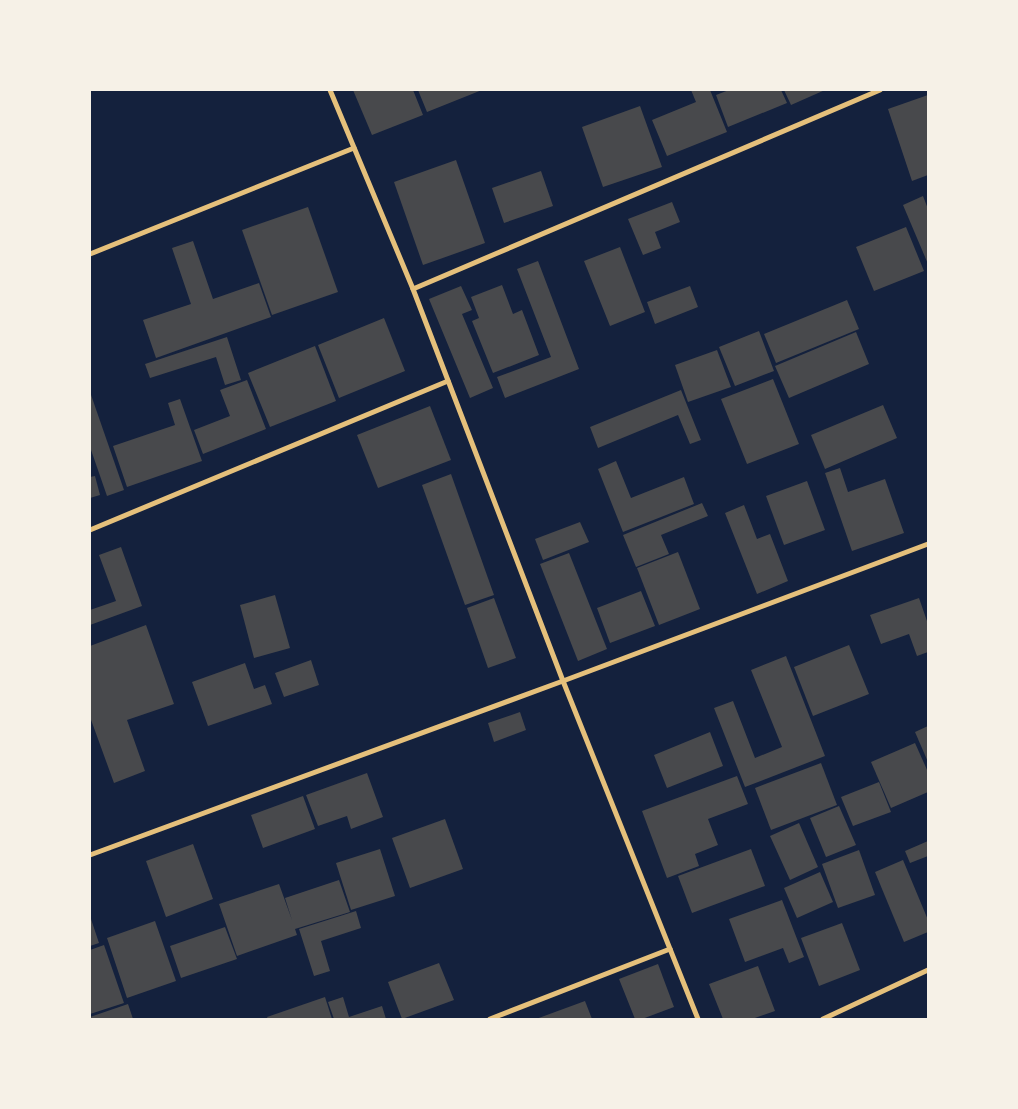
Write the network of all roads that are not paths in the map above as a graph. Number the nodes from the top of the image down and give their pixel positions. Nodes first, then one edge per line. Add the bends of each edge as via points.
1 (330, 90) edge
2 (880, 90) edge
3 (354, 148) junction
4 (90, 254) edge
5 (413, 289) junction
6 (448, 381) junction
7 (90, 530) edge
8 (928, 544) edge
9 (563, 681) junction
10 (90, 855) edge
11 (670, 949) junction
12 (928, 970) edge
13 (490, 1019) edge
14 (698, 1019) edge
15 (823, 1019) edge

1 - 3 street
2 - 5 street
3 - 4 street
3 - 5 street
5 - 6 street
6 - 7 street
6 - 9 street
8 - 9 street
9 - 10 street
9 - 11 street
11 - 13 street
11 - 14 street
12 - 15 street

